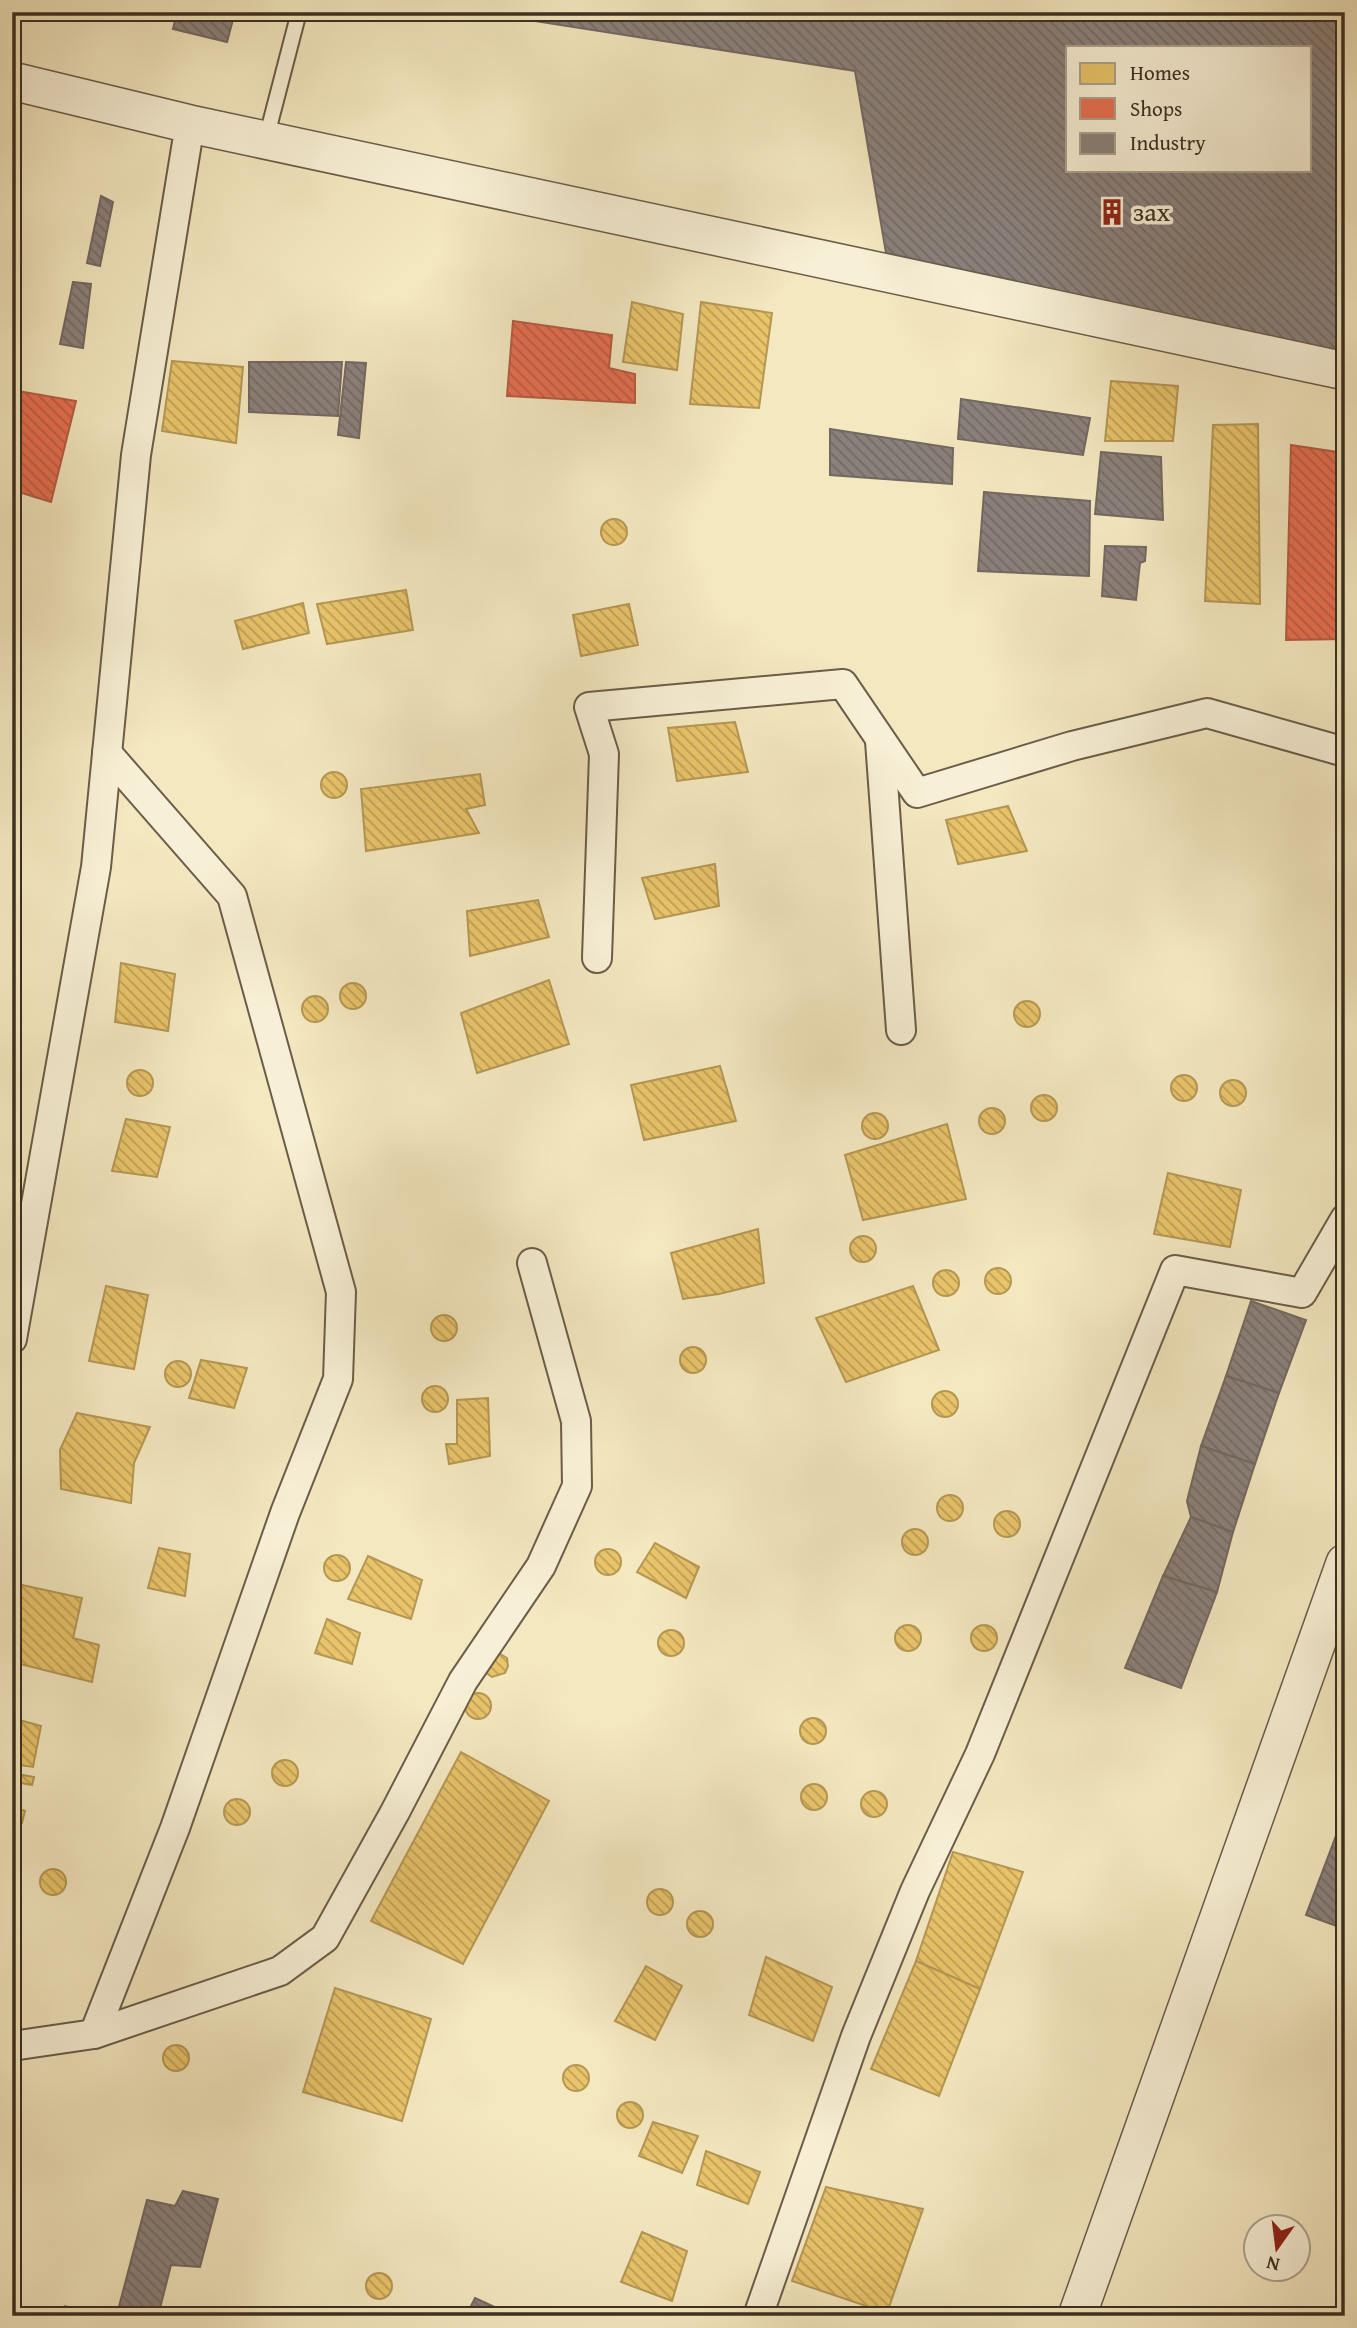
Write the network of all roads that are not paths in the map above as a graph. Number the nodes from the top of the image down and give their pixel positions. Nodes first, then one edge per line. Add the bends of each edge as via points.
1 (299, 12) edge
2 (12, 81) edge
3 (190, 124) junction
4 (266, 141) junction
5 (1345, 371) edge
6 (880, 738) junction
7 (1345, 752) edge
8 (107, 753) junction
9 (597, 958) dead end
10 (901, 1030) dead end
11 (1345, 1219) edge
12 (532, 1263) dead end
13 (12, 1339) edge
14 (1345, 1563) edge
15 (94, 2034) junction
16 (12, 2046) edge
17 (758, 2316) edge
18 (1077, 2316) edge

1 - 4 lane
2 - 3 street
3 - 4 street
3 - 8 street via 136,456
4 - 5 street
6 - 7 street via 917,793 1072,746 1207,713
6 - 9 street via 843,684 589,707 604,754
6 - 10 street
8 - 13 street via 96,867
8 - 15 street via 233,896 341,1292 338,1379 285,1513 175,1828
11 - 17 street via 1302,1293 1175,1270 980,1754 915,1891 856,2036
12 - 15 street via 576,1422 577,1486 541,1566 463,1681 325,1938 280,1971
14 - 18 street
15 - 16 street

